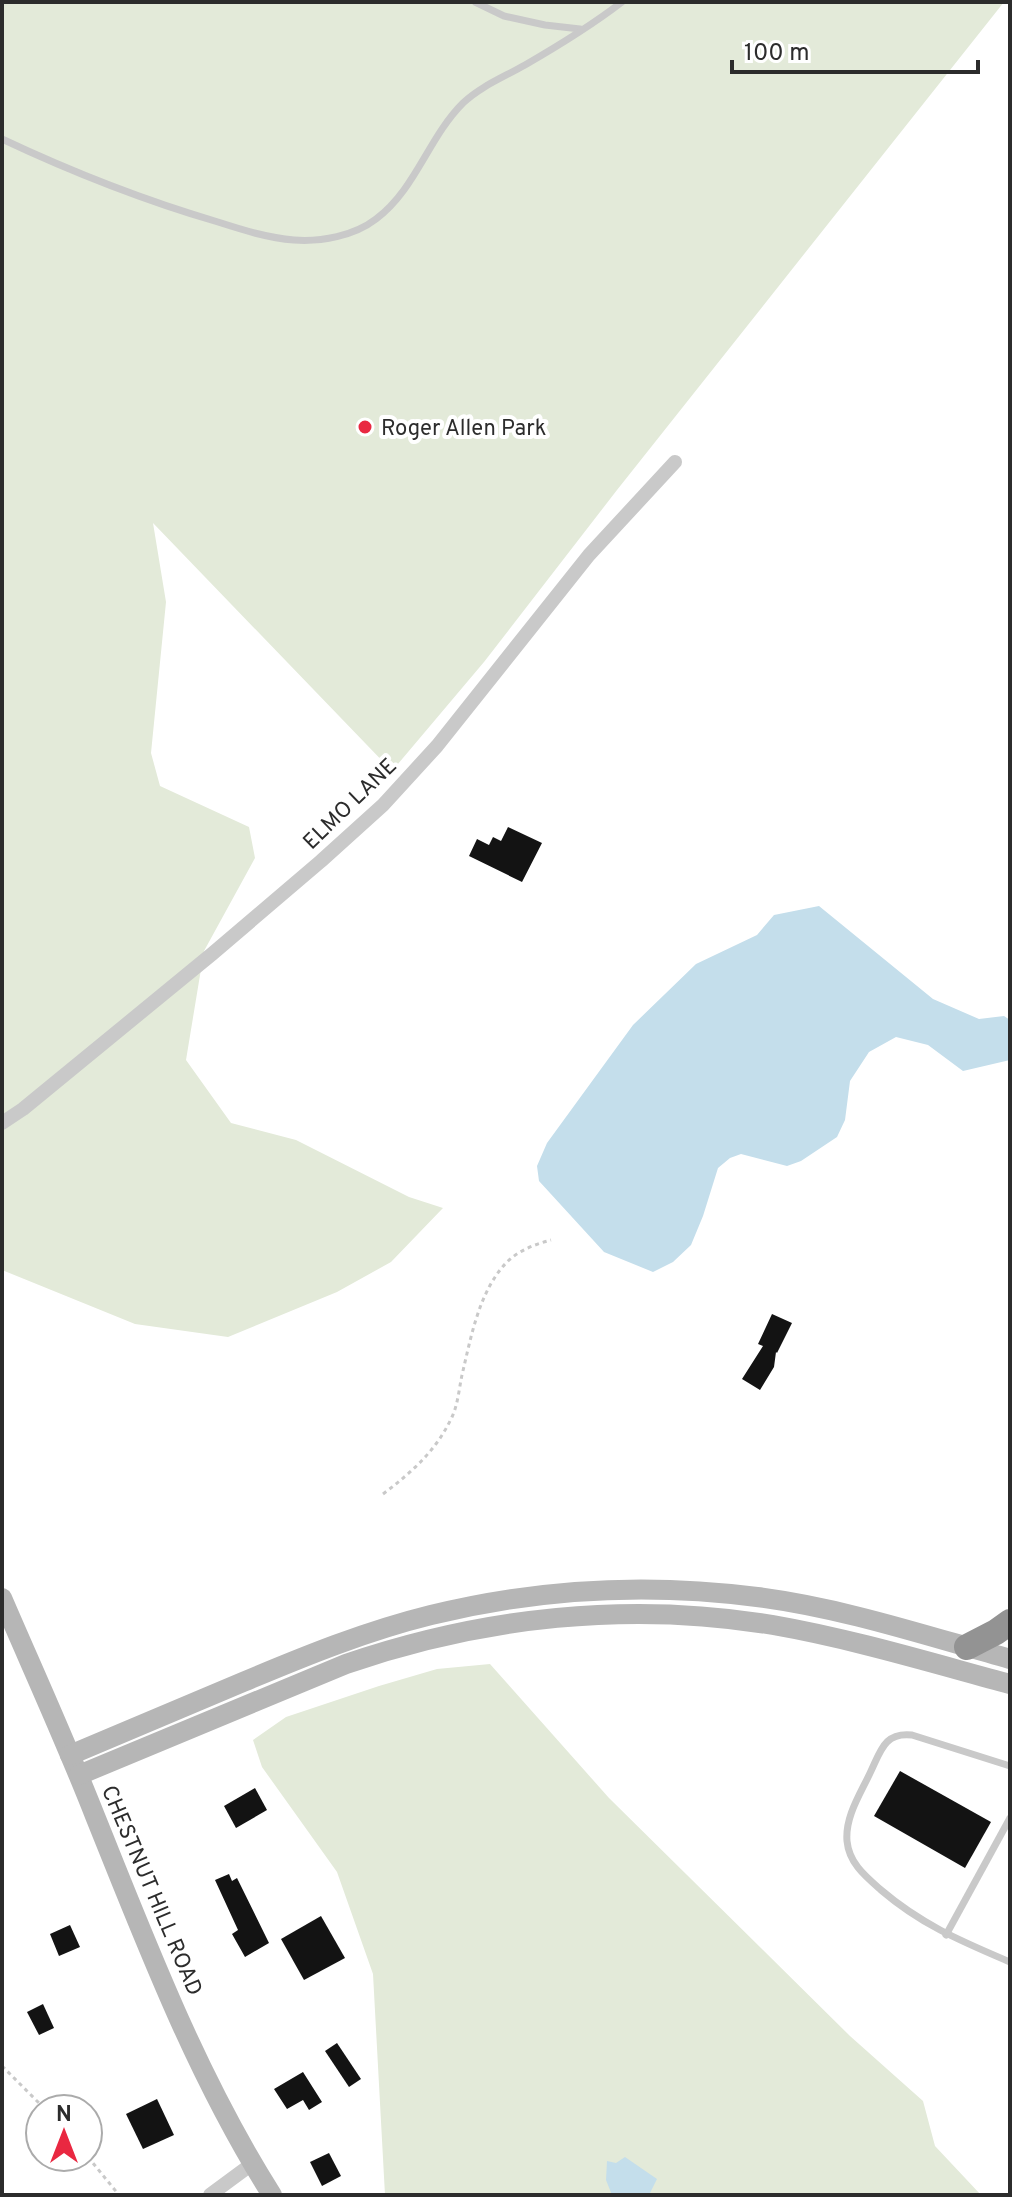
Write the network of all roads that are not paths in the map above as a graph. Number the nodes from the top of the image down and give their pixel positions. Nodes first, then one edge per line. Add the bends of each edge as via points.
1 (475, 2) edge
2 (622, 2) edge
3 (581, 29) junction
4 (2, 139) edge
5 (675, 462) dead end
6 (2, 1123) edge
7 (2, 1598) edge
8 (1010, 1622) edge
9 (967, 1647) junction
10 (1010, 1659) edge
11 (1010, 1684) edge
12 (70, 1755) junction
13 (1010, 1766) edge
14 (79, 1775) junction
15 (1010, 1818) edge
16 (946, 1935) junction
17 (1010, 1962) edge
18 (252, 2164) junction
19 (210, 2195) edge
20 (272, 2195) edge

1 - 3 lane via 504,16
2 - 3 lane
3 - 4 lane via 463,104 402,195 373,222 340,235 273,238 149,200
5 - 6 street, ELMO LANE via 589,555 437,746 383,805 212,954
7 - 12 street, CHESTNUT HILL ROAD
8 - 9 highway
9 - 10 street
9 - 12 street via 759,1597 683,1590 539,1596 431,1615 343,1642
11 - 14 street via 772,1625 675,1614 560,1617 447,1634 386,1650
12 - 14 street, CHESTNUT HILL ROAD
13 - 16 lane via 900,1734 880,1750 849,1818 847,1844 861,1873 904,1910
14 - 18 street, CHESTNUT HILL ROAD via 146,1944
15 - 16 lane
16 - 17 lane
18 - 19 street
18 - 20 street, CHESTNUT HILL ROAD

